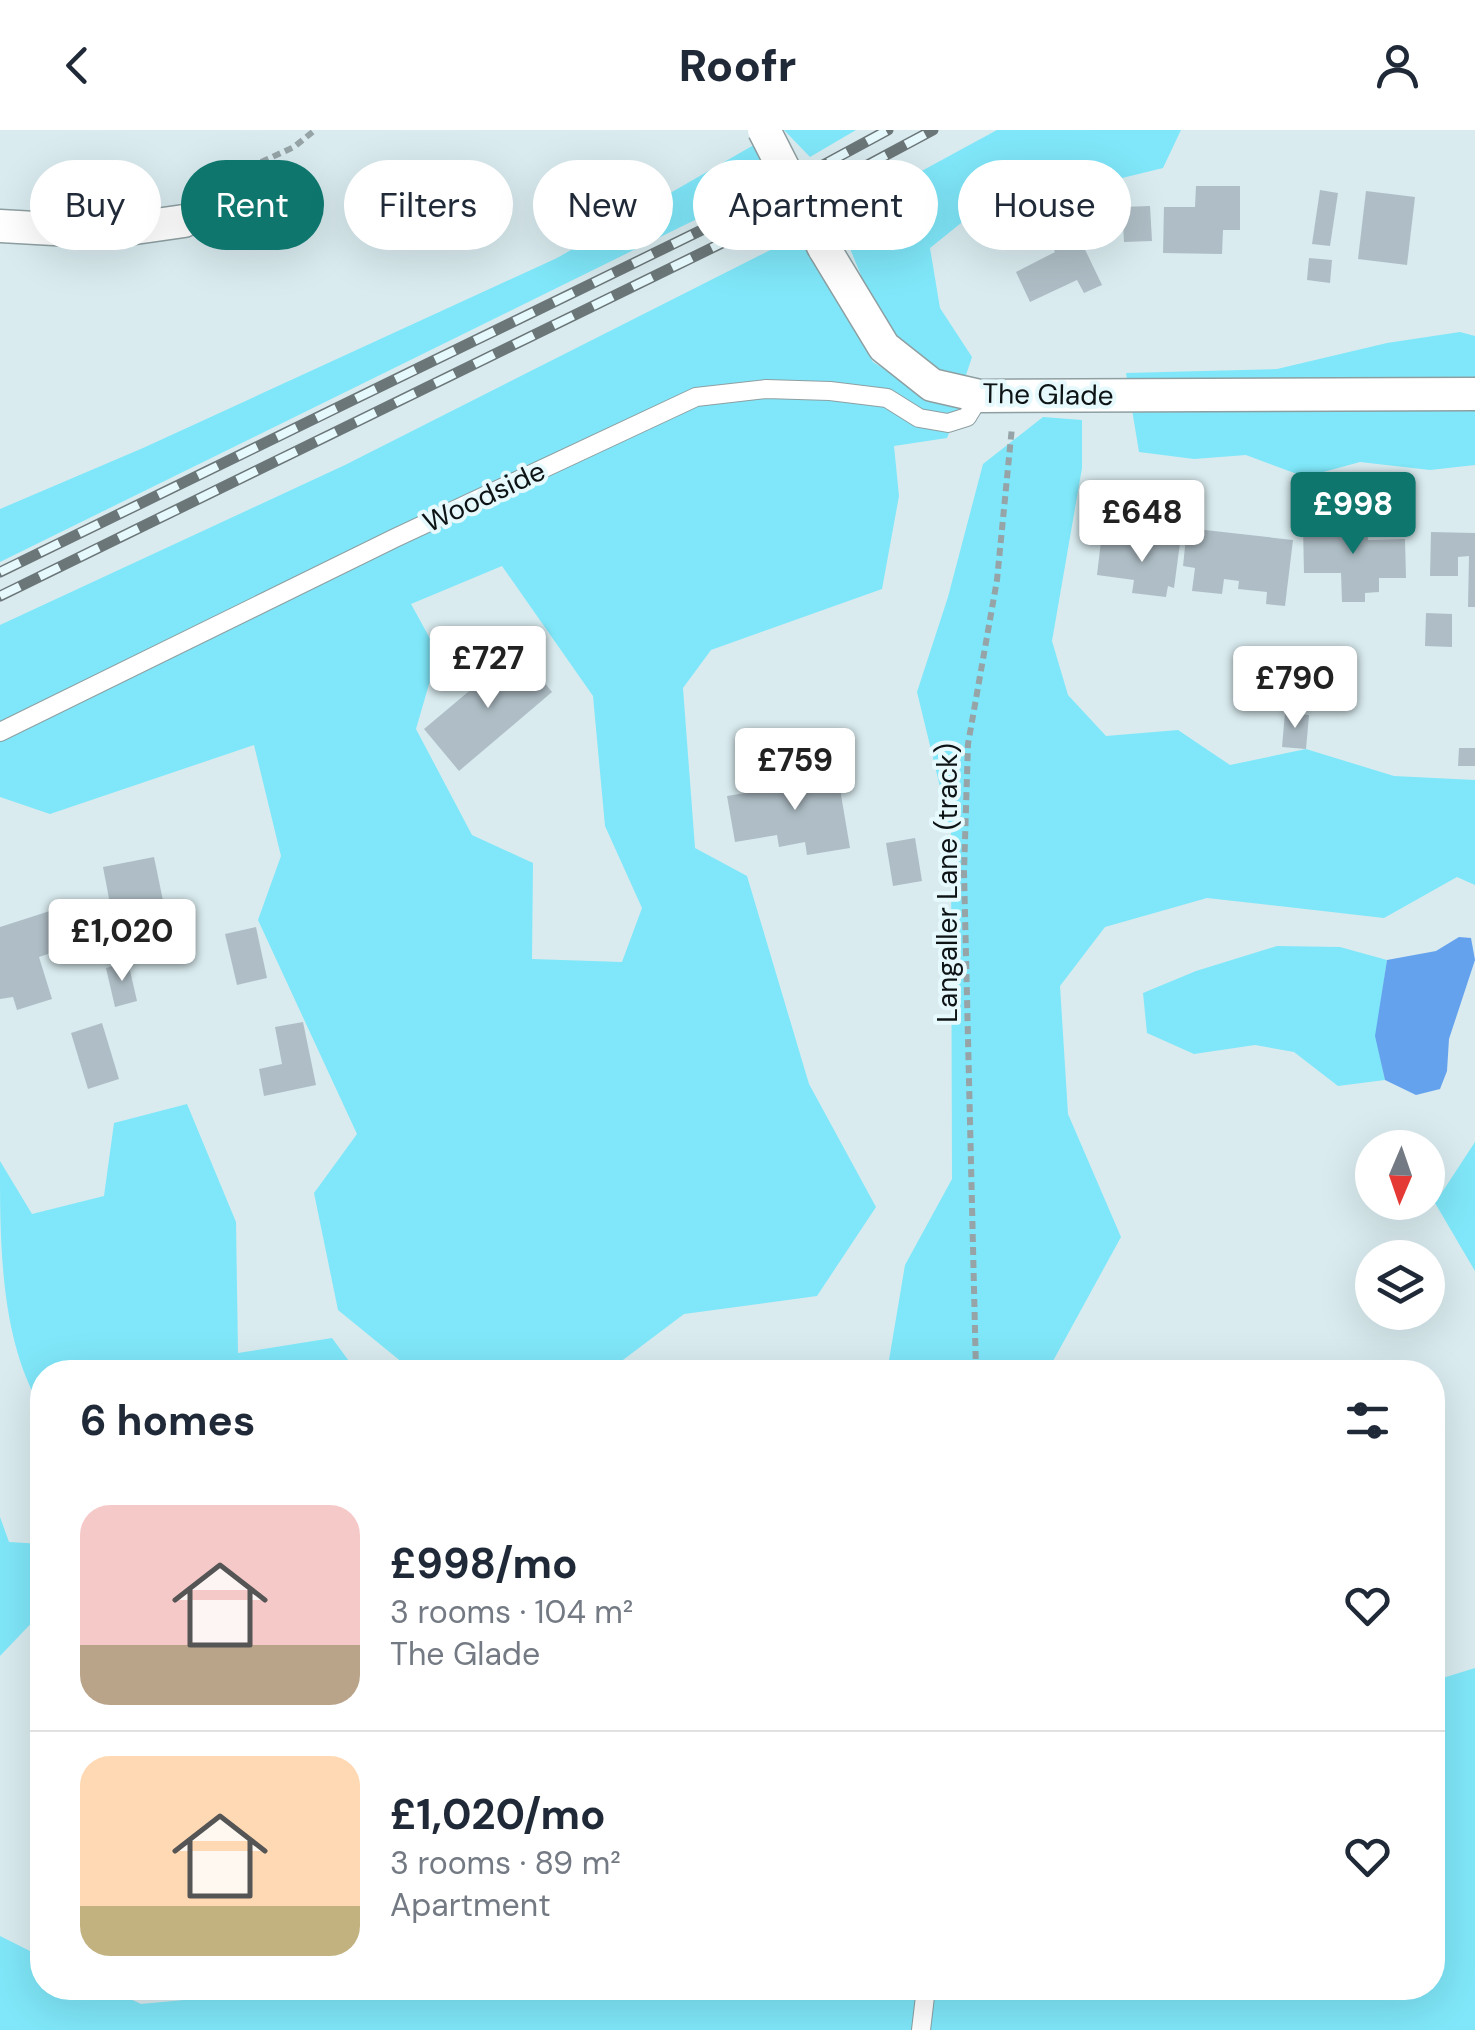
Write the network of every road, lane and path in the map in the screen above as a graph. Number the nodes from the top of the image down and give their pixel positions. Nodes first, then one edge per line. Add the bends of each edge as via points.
1 (315, 130) edge
2 (764, 130) edge
3 (265, 160) edge
4 (181, 221) edge
5 (0, 226) edge
6 (1475, 394) edge
7 (980, 396) junction
8 (1015, 396) junction
9 (0, 732) edge
10 (976, 1360) edge
11 (925, 2000) edge
12 (921, 2030) edge

1 - 3 path
2 - 7 street, The Glade, bridge via 884,346 932,385
4 - 5 street via 107,232
6 - 8 street, The Glade
7 - 8 street, The Glade
7 - 9 lane, Woodside via 967,418 948,423 919,418 887,398 830,391 696,397
8 - 10 path, Langaller Lane (track) via 996,580 967,762
11 - 12 lane

